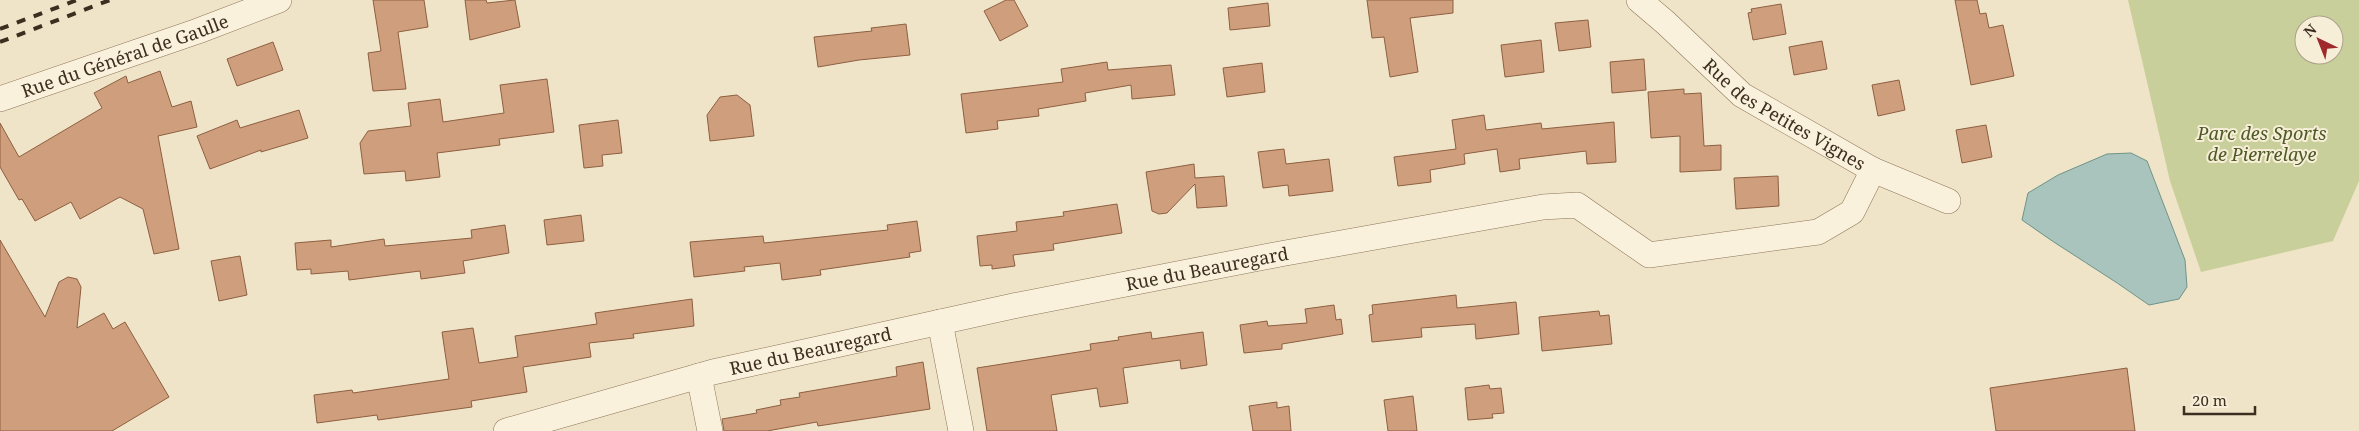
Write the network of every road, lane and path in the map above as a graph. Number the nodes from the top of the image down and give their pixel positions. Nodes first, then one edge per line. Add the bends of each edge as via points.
1 (279, 0) edge
2 (1638, 0) edge
3 (0, 99) edge
4 (1873, 170) junction
5 (1948, 201) dead end
6 (940, 322) junction
7 (699, 376) junction
8 (506, 431) edge
9 (710, 431) edge
10 (961, 431) edge

1 - 3 street, Rue du Général de Gaulle
2 - 4 street, Rue des Petites Vignes via 1742,95
4 - 5 street, Rue des Petites Vignes
4 - 6 street, Rue du Beauregard via 1852,212 1818,232 1649,255 1577,205 1543,207 1280,254
6 - 7 street, Rue du Beauregard
6 - 10 street
7 - 8 street, Rue du Beauregard
7 - 9 street

